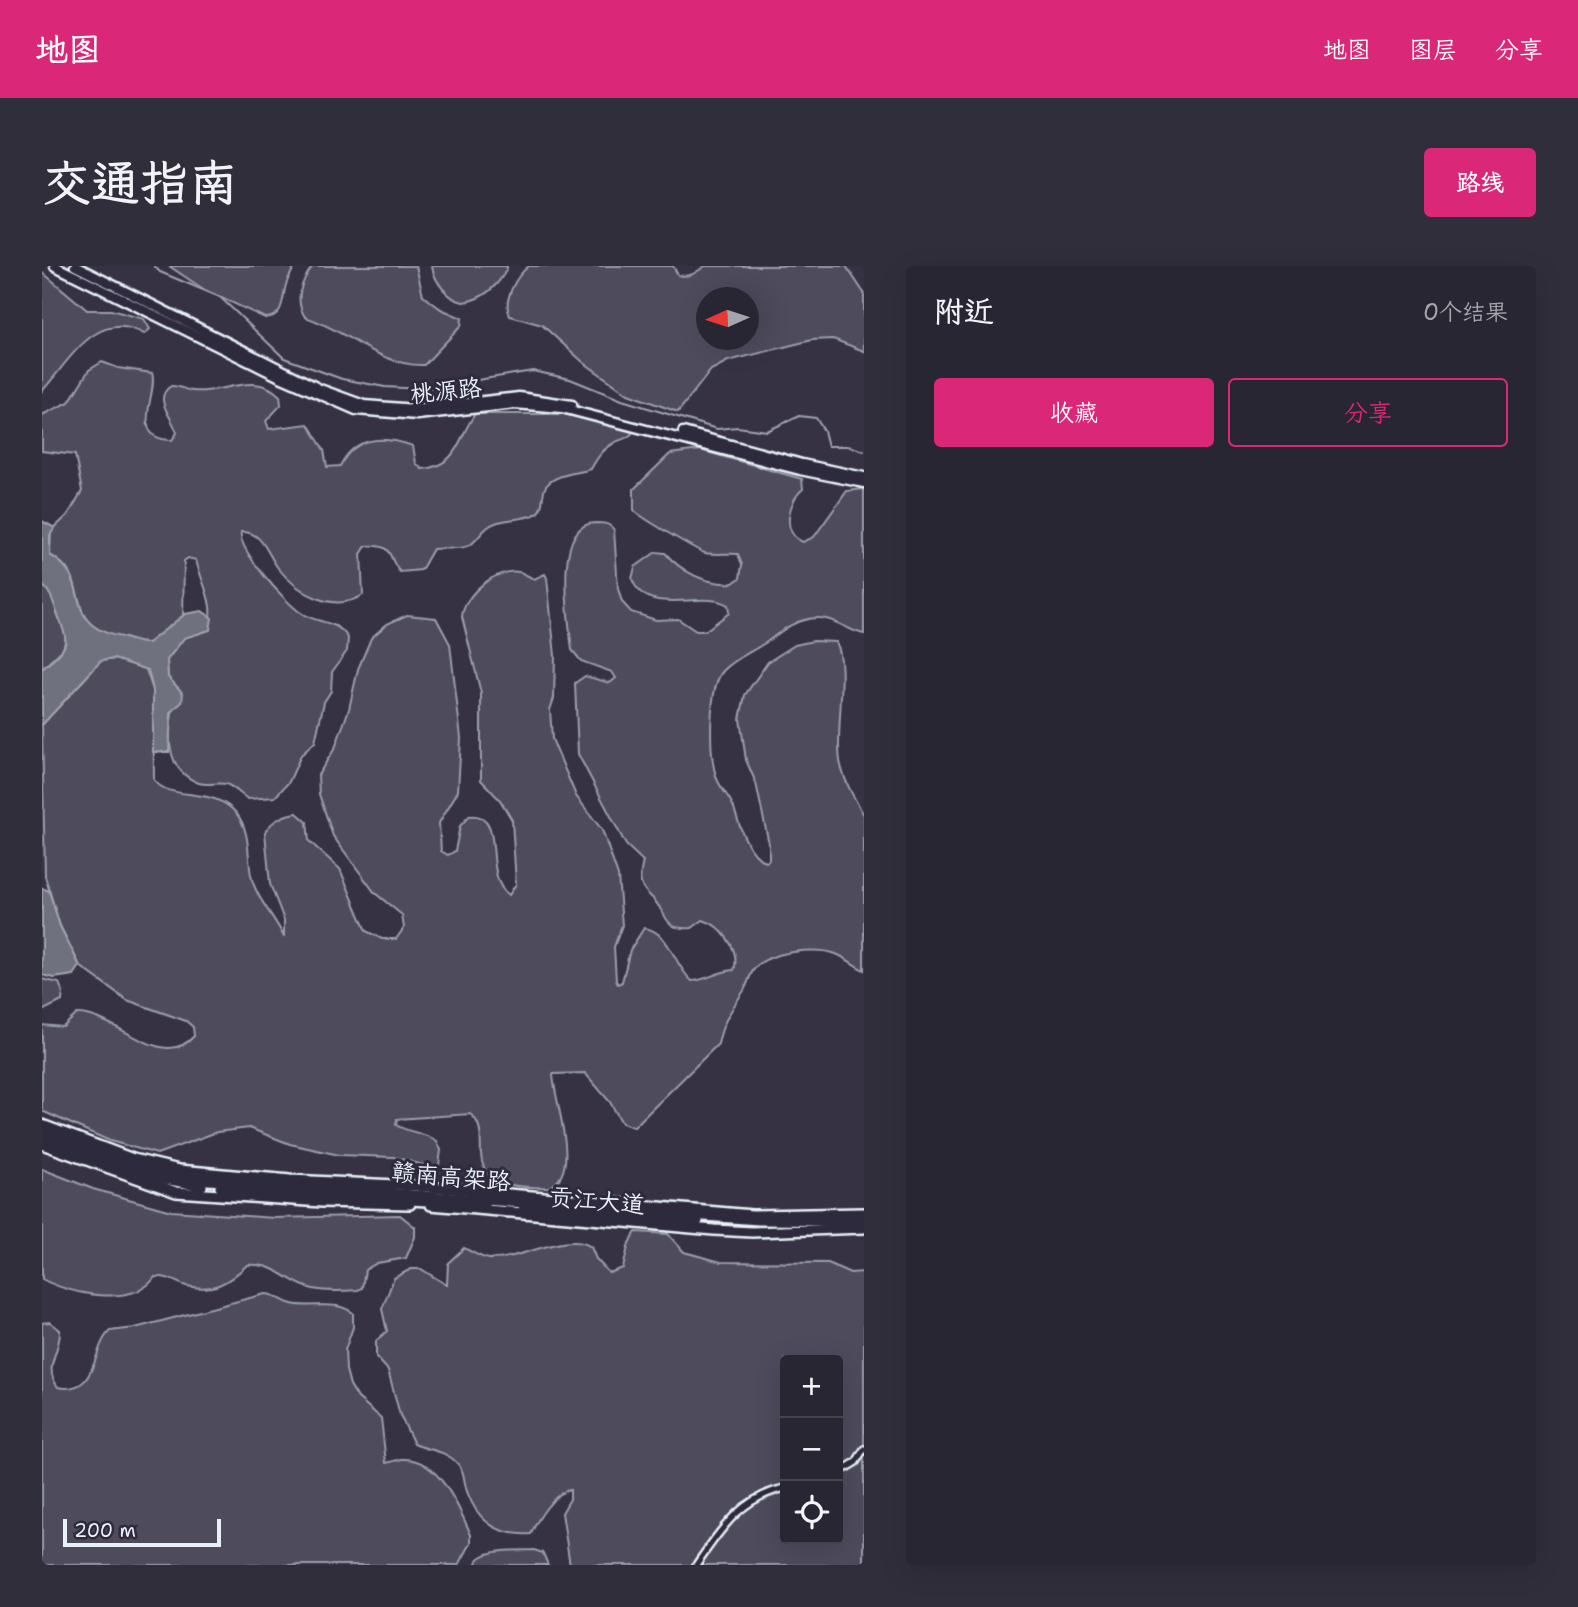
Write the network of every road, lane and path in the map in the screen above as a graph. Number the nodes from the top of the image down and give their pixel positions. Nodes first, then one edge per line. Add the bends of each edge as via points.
1 (55, 266) edge
2 (75, 266) edge
3 (864, 477) edge
4 (864, 483) edge
5 (42, 1125) edge
6 (42, 1131) edge
7 (42, 1139) edge
8 (42, 1144) edge
9 (649, 1207) junction
10 (602, 1212) junction
11 (864, 1213) edge
12 (648, 1225) junction
13 (864, 1225) edge
14 (864, 1449) edge
15 (843, 1470) edge
16 (780, 1490) edge
17 (696, 1565) edge

1 - 4 main road, 桃源路 via 355,410 417,415 516,404 562,408
2 - 3 main road, 桃源路 via 320,389 364,405 415,409 489,399 554,401
5 - 9 main road, 贡江大道 via 133,1159 179,1170
6 - 10 main road, 赣南高架路 via 150,1171 194,1179
7 - 10 main road, 赣南高架路 via 180,1184
8 - 12 main road, 贡江大道 via 176,1192 415,1204
9 - 10 main road
9 - 11 main road, 贡江大道 via 752,1215
10 - 12 main road
10 - 13 main road, 赣南高架路 via 760,1225
12 - 13 main road, 贡江大道 via 752,1232
14 - 15 street via 856,1462
16 - 17 street via 741,1507

